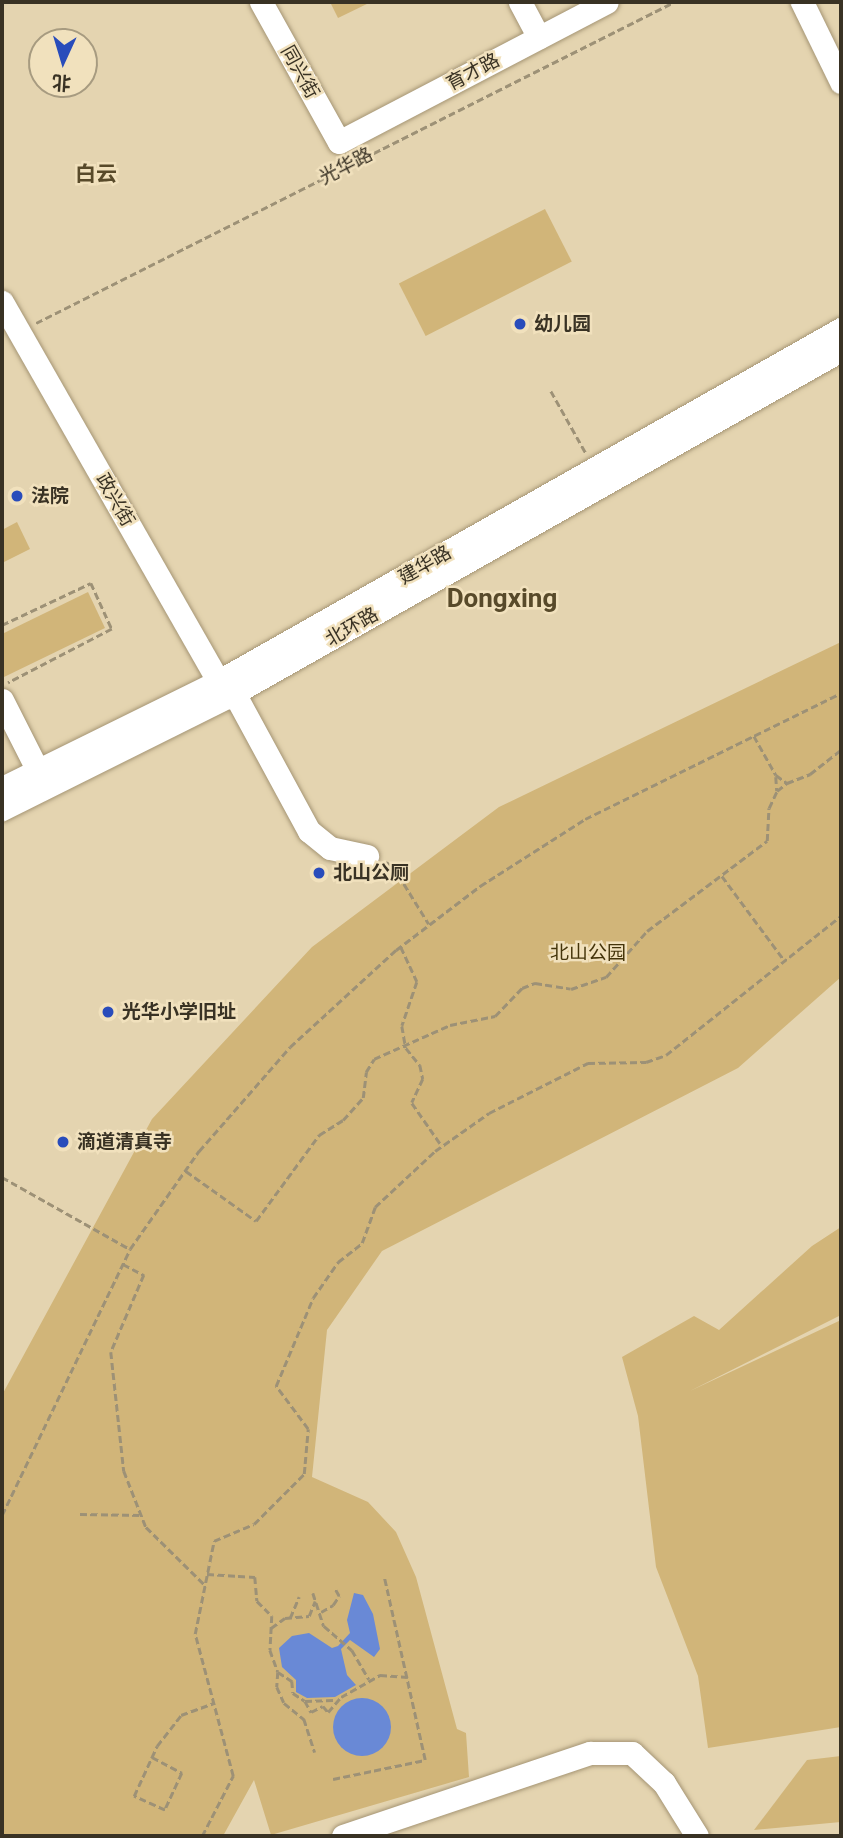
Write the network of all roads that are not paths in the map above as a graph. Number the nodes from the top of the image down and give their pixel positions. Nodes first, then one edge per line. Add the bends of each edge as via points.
1 (261, 2) edge
2 (520, 2) edge
3 (607, 2) edge
4 (802, 2) edge
5 (539, 37) junction
6 (841, 82) edge
7 (339, 142) joint
8 (3, 306) edge
9 (841, 329) edge
10 (841, 350) edge
11 (227, 691) junction
12 (2, 700) edge
13 (38, 771) junction
14 (2, 788) edge
15 (2, 809) edge
16 (367, 856) road end
17 (343, 1836) edge
18 (697, 1836) edge

1 - 7 street, 同兴街
2 - 5 street
3 - 5 street, 育才路
4 - 6 street
5 - 7 street, 育才路
8 - 11 street, 政兴街
9 - 11 street, 建华路 via 594,468
10 - 11 street, 北环路
11 - 13 street, 建华路
11 - 15 street, 北环路
11 - 16 street, 政兴街 via 309,831 330,848
12 - 13 street
13 - 14 street, 建华路
17 - 18 street via 590,1754 632,1753 664,1783

